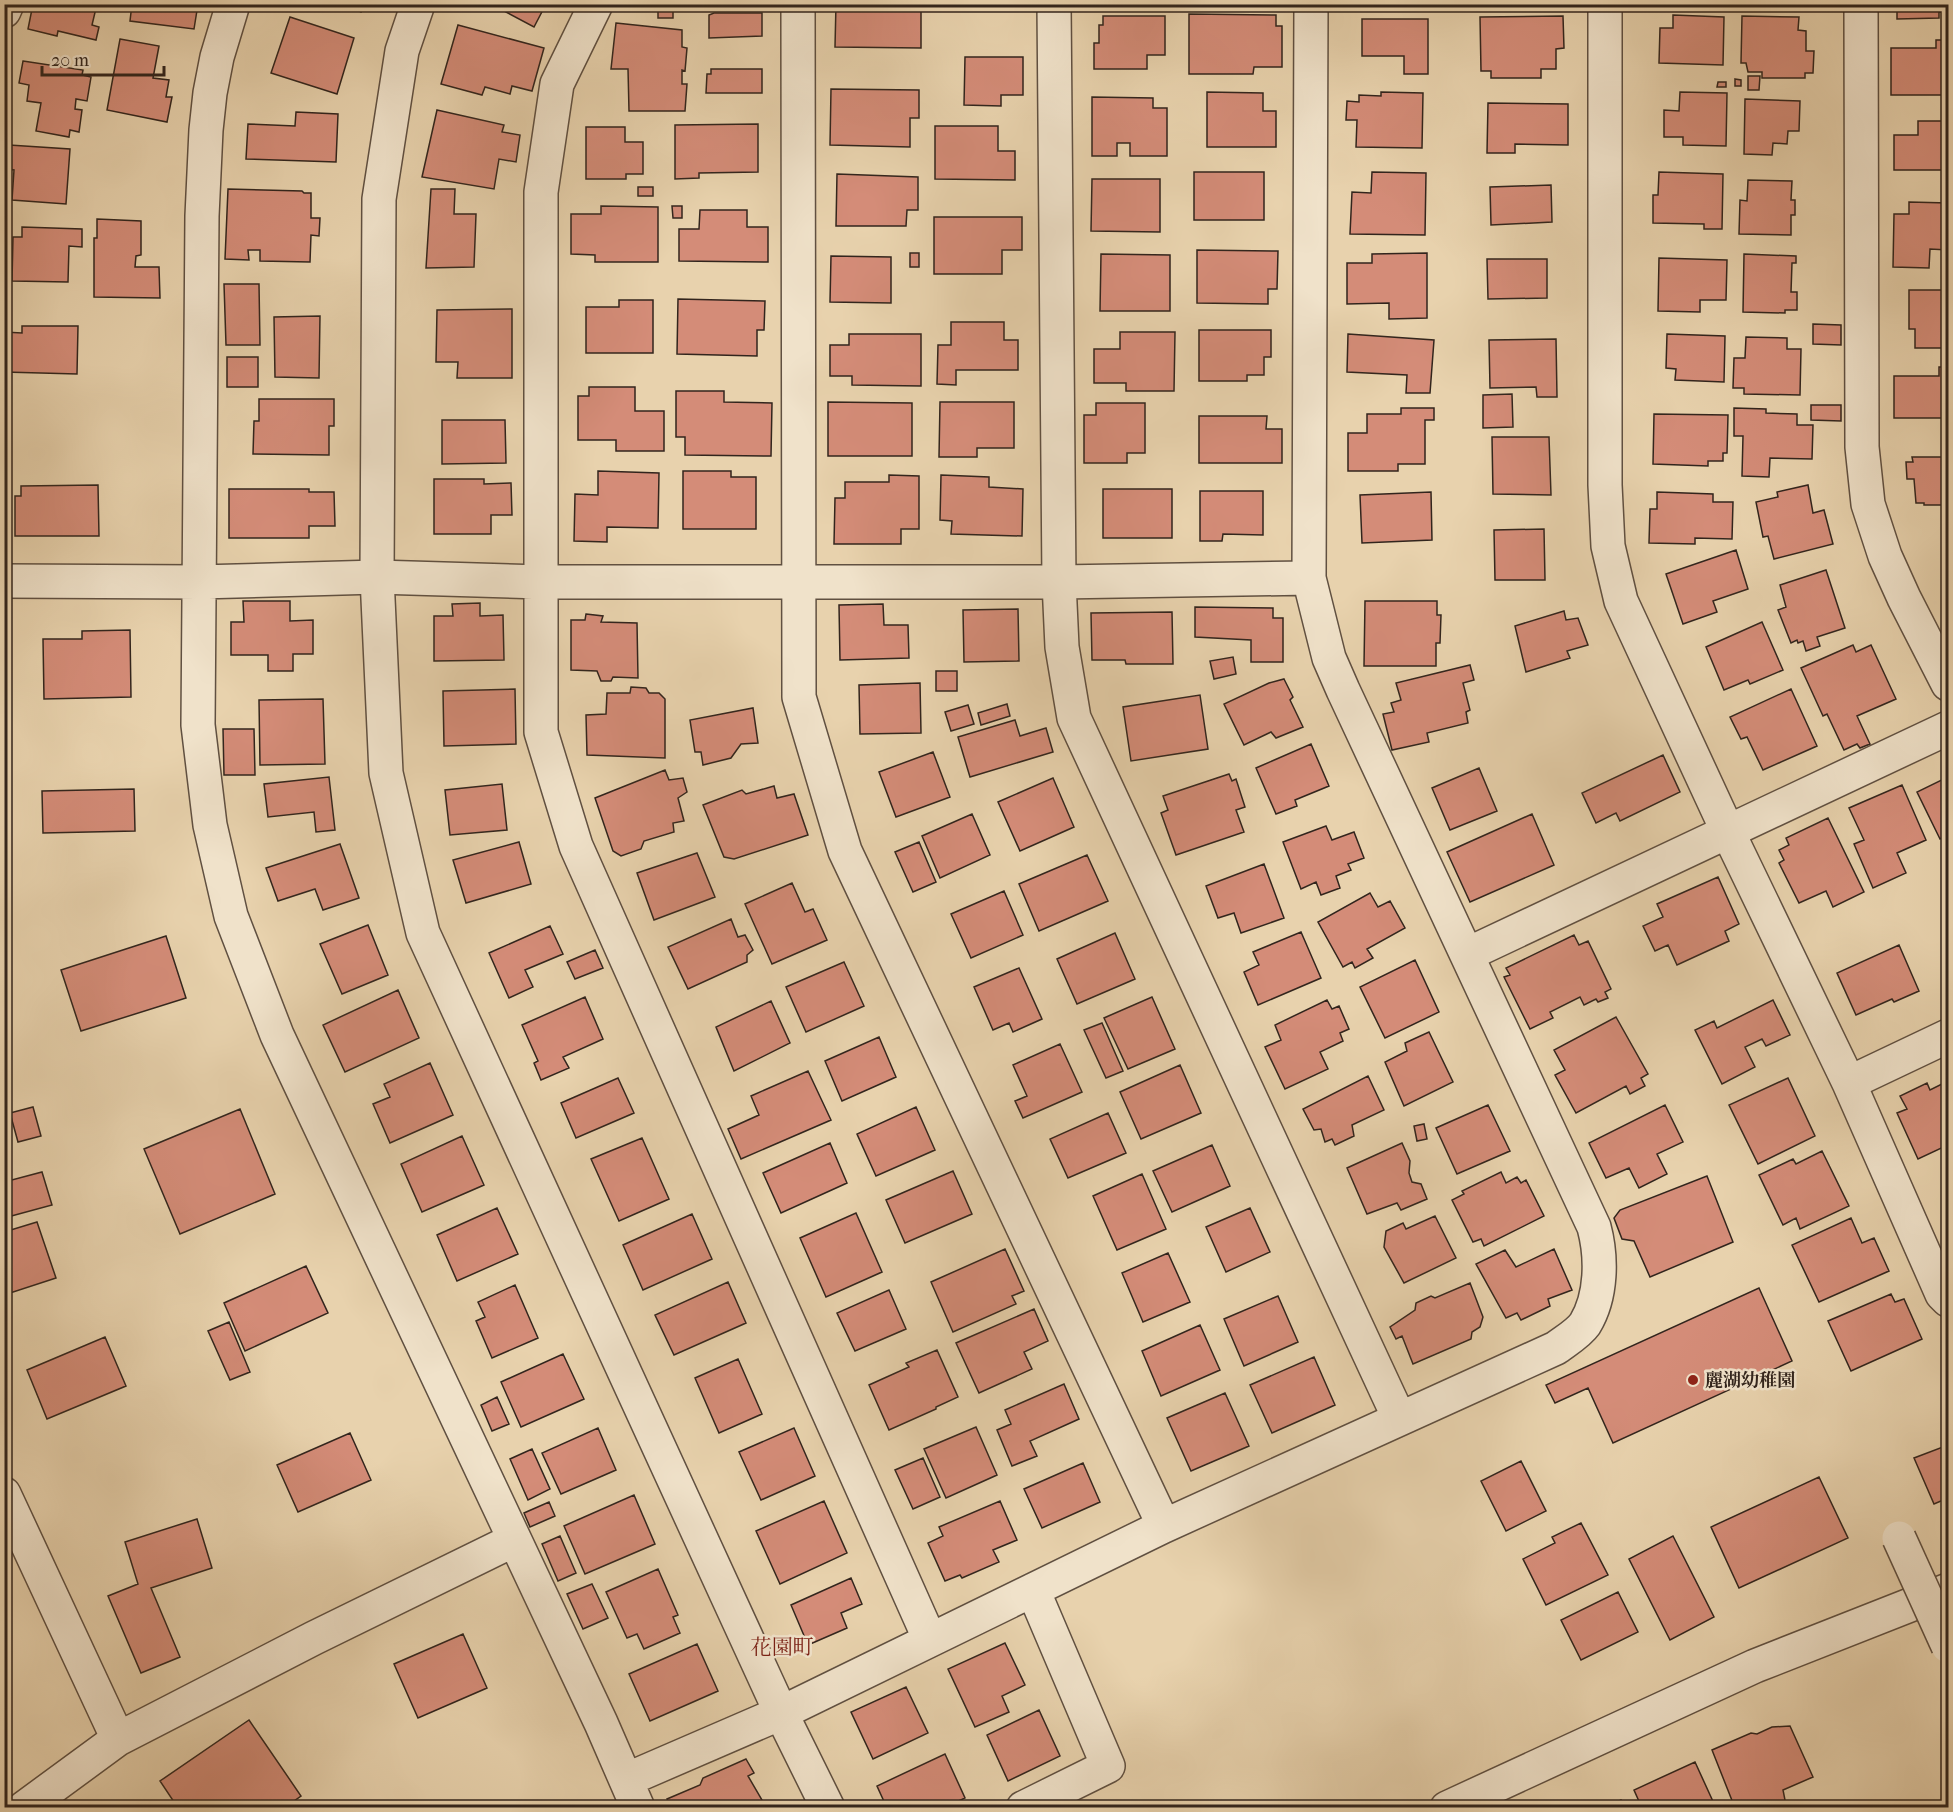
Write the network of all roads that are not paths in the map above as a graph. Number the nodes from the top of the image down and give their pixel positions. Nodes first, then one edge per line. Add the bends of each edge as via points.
1 (7, 4) edge
2 (233, 4) edge
3 (418, 4) edge
4 (596, 4) edge
5 (798, 4) edge
6 (1054, 4) edge
7 (1311, 4) edge
8 (1605, 4) edge
9 (1861, 4) edge
10 (4, 11) edge
11 (377, 577) junction
12 (1309, 578) junction
13 (4, 581) edge
14 (199, 582) junction
15 (541, 582) junction
16 (799, 582) junction
17 (1059, 582) junction
18 (1948, 684) edge
19 (1948, 728) edge
20 (1728, 832) junction
21 (1468, 954) junction
22 (1948, 1036) edge
23 (1848, 1083) junction
24 (1948, 1300) edge
25 (1399, 1418) junction
26 (4, 1494) edge
27 (1164, 1526) junction
28 (1899, 1538) dead end
29 (513, 1540) junction
30 (1033, 1590) junction
31 (1948, 1590) edge
32 (930, 1640) junction
33 (1948, 1646) edge
34 (781, 1713) junction
35 (118, 1739) junction
36 (632, 1794) edge
37 (24, 1808) edge
38 (828, 1808) edge
39 (1023, 1808) edge
40 (1447, 1808) edge

1 - 10 street
2 - 14 street via 217,57 206,130
3 - 11 street via 402,51 379,199
4 - 15 street via 558,84 541,192
5 - 16 street
6 - 17 street
7 - 12 street
8 - 20 street via 1608,546 1621,601
9 - 18 street via 1862,447 1868,504 1889,566
11 - 14 street
11 - 15 street
11 - 34 street via 386,773 423,933
12 - 17 street
12 - 21 street via 1329,658
13 - 14 street
14 - 29 street via 198,725 210,825 231,916 277,1035
15 - 16 street
15 - 32 street via 541,732 576,846
16 - 17 street
16 - 27 street via 799,698 845,851
17 - 25 street via 1062,647 1074,718
19 - 20 street
20 - 21 street
20 - 23 street
21 - 25 street via 1594,1227 1599,1256 1597,1288 1584,1325 1556,1348
22 - 23 street
23 - 24 street
25 - 27 street
26 - 35 street
27 - 30 street
28 - 33 street, bridge
29 - 35 street
29 - 36 street
30 - 32 street
30 - 39 street via 1108,1767
31 - 40 street via 1755,1666
32 - 34 street
34 - 36 street
34 - 38 street
35 - 37 street

